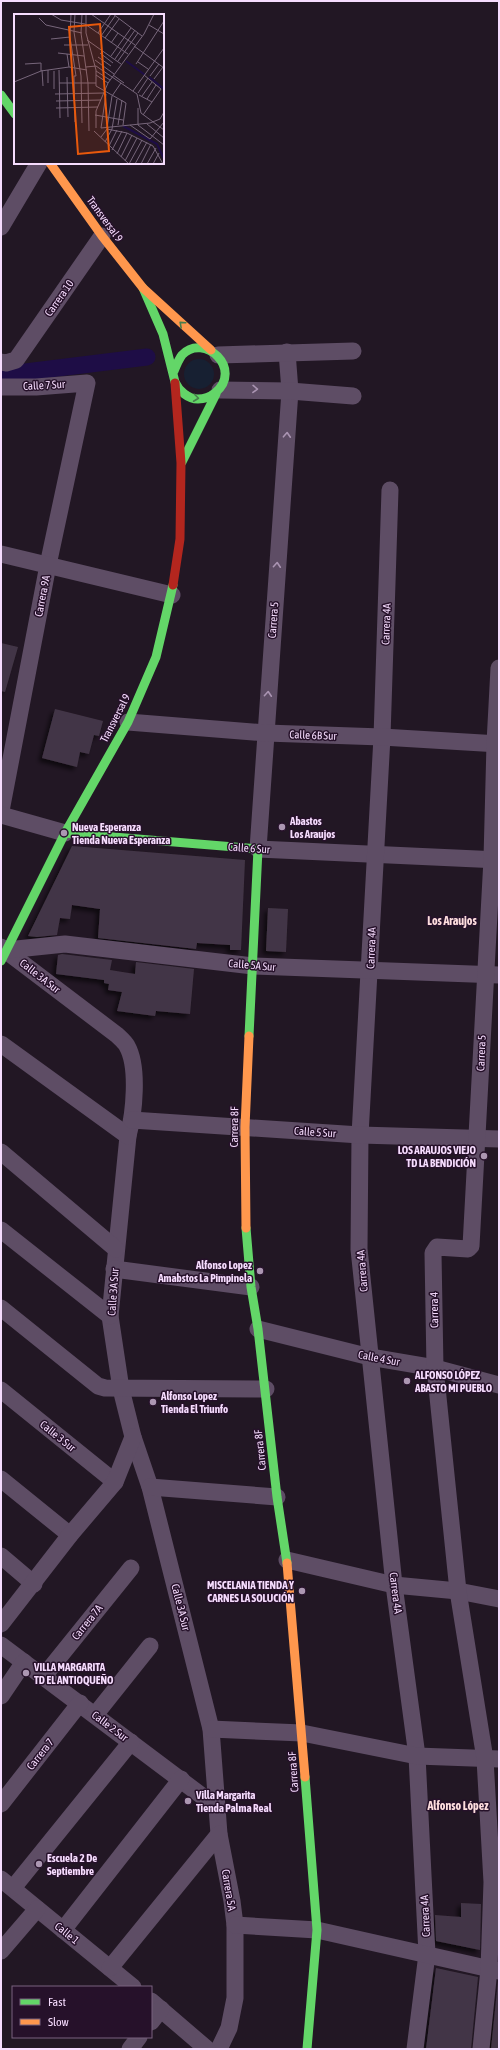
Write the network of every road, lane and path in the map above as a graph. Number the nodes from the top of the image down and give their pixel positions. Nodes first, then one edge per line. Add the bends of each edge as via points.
1 (1, 95) edge
2 (14, 113) edge
3 (38, 164) edge
4 (51, 164) edge
5 (1, 227) edge
6 (102, 236) junction
7 (142, 288) junction
8 (353, 351) dead end
9 (215, 352) junction
10 (287, 352) junction
11 (174, 371) junction
12 (5, 376) edge
13 (87, 382) joint
14 (175, 383) junction
15 (290, 391) junction
16 (218, 392) junction
17 (352, 396) dead end
18 (181, 463) junction
19 (390, 490) dead end
20 (1, 554) edge
21 (48, 565) junction
22 (172, 595) junction
23 (499, 668) edge
24 (128, 722) junction
25 (266, 733) junction
26 (382, 737) junction
27 (497, 744) edge
28 (1, 811) edge
29 (1, 815) edge
30 (66, 833) junction
31 (258, 849) junction
32 (375, 854) junction
33 (495, 860) edge
34 (3, 953) edge
35 (253, 966) junction
36 (370, 972) junction
37 (492, 975) edge
38 (1, 1044) edge
39 (245, 1127) junction
40 (130, 1128) junction
41 (360, 1135) junction
42 (478, 1138) junction
43 (499, 1139) edge
44 (1, 1152) edge
45 (1, 1230) edge
46 (116, 1249) junction
47 (433, 1253) joint
48 (114, 1269) junction
49 (251, 1287) junction
50 (1, 1308) edge
51 (110, 1316) junction
52 (258, 1329) junction
53 (370, 1357) junction
54 (435, 1368) junction
55 (499, 1385) edge
56 (121, 1389) junction
57 (266, 1389) junction
58 (1, 1390) edge
59 (133, 1437) junction
60 (1, 1479) edge
61 (115, 1482) junction
62 (150, 1487) junction
63 (277, 1497) junction
64 (70, 1535) junction
65 (1, 1556) edge
66 (287, 1560) junction
67 (131, 1568) dead end
68 (34, 1584) junction
69 (394, 1585) junction
70 (458, 1591) junction
71 (499, 1599) edge
72 (1, 1624) edge
73 (1, 1645) edge
74 (150, 1646) dead end
75 (24, 1662) junction
76 (44, 1676) junction
77 (1, 1696) edge
78 (80, 1703) junction
79 (95, 1715) junction
80 (210, 1729) junction
81 (302, 1733) junction
82 (131, 1742) junction
83 (417, 1756) junction
84 (492, 1759) edge
85 (181, 1779) junction
86 (1, 1804) edge
87 (218, 1808) junction
88 (220, 1834) junction
89 (496, 1882) edge
90 (7, 1884) edge
91 (37, 1909) junction
92 (235, 1925) junction
93 (63, 1930) junction
94 (317, 1930) junction
95 (1, 1951) edge
96 (427, 1954) junction
97 (110, 1968) junction
98 (494, 1970) edge
99 (132, 1986) edge
100 (154, 2011) edge
101 (138, 2038) edge
102 (130, 2049) edge
103 (208, 2049) edge
104 (219, 2049) edge
105 (307, 2049) edge
106 (416, 2049) edge
107 (481, 2049) edge

1 - 2 street
3 - 5 street
4 - 6 street, Transversal 9
6 - 7 street, Transversal 9
6 - 12 street, Carrera 10
9 -> 7 street, Transversal 9
7 - 11 street, Transversal 9 via 165,339
8 - 10 street
9 - 10 street
9 - 11 street via 201,347 191,348 180,358
9 - 16 street via 225,368 226,376
10 - 15 street, Carrera 5
11 - 14 street
12 - 13 street, Calle 7 Sur via 36,387
13 - 21 street, Carrera 9A
14 -> 16 street via 188,397 208,398
14 - 18 street, Transversal 9
16 -> 15 street
15 - 17 street
25 -> 15 street, Carrera 5
16 - 18 street, Transversal 9
18 - 22 street, Transversal 9 via 180,539
19 - 26 street, Carrera 4A
20 - 21 street
21 - 22 street
21 - 28 street, Carrera 9A
22 - 24 street, Transversal 9 via 156,658
23 - 27 street
24 - 25 street, Calle 6B Sur
24 - 30 street, Transversal 9
25 - 26 street, Calle 6B Sur
25 - 31 street, Carrera 5
26 - 27 street, Calle 6B Sur
26 - 32 street, Carrera 4A
27 - 33 street
29 - 30 street, Calle 6 Sur
30 - 31 street, Calle 6 Sur
30 - 34 street, Transversal 9
31 - 32 street, Calle 6 Sur
31 - 35 street, Carrera 8F
32 - 33 street, Calle 6 Sur
32 - 36 street, Carrera 4A
33 - 37 street, Carrera 5
34 - 35 street, Calle 5A Sur via 65,944
34 - 40 street, Calle 3A Sur via 117,1035 127,1046 133,1064
35 - 36 street, Calle 5A Sur
35 - 39 street, Carrera 8F
36 - 37 street, Calle 5A Sur
36 - 41 street, Carrera 4A
37 - 42 street, Carrera 5
38 - 40 street
39 - 40 street, Calle 5 Sur
39 - 41 street, Calle 5 Sur
39 - 49 street, Carrera 8F via 245,1214
40 - 46 street, Calle 3A Sur
41 - 42 street, Calle 5 Sur
41 - 53 street, Carrera 4A via 359,1249
42 - 43 street, Calle 5 Sur
42 - 47 street, Carrera 5 via 471,1246 468,1249 437,1247
44 - 46 street
45 - 51 street
46 - 48 street, Calle 3A Sur
47 - 54 street, Carrera 4
48 - 49 street
48 - 51 street, Calle 3A Sur
49 - 52 street, Carrera 8F
50 - 56 street via 98,1386
51 - 56 street, Calle 3A Sur
52 - 53 street, Calle 4 Sur
52 - 57 street, Carrera 8F
53 - 54 street, Calle 4 Sur
53 - 69 street, Carrera 4A
54 - 55 street, Calle 4 Sur
54 - 70 street, Carrera 4
56 - 57 street
56 - 59 street, Calle 3A Sur
57 - 63 street, Carrera 8F
58 - 61 street, Calle 3 Sur
59 - 61 street
59 - 62 street, Calle 3A Sur
60 - 64 street
61 - 64 street
62 - 63 street
62 - 80 street, Calle 3A Sur
63 - 66 street, Carrera 8F
64 - 68 street
65 - 68 street
66 - 69 street
66 - 81 street, Carrera 8F
67 - 76 street, Carrera 7A
68 - 72 street
69 - 70 street
69 - 83 street, Carrera 4A
70 - 71 street
70 - 84 street, Carrera 4
73 - 75 street, Calle 2 Sur
74 - 79 street
75 - 76 street, Calle 2 Sur
75 - 77 street
76 - 78 street, Calle 2 Sur
78 - 79 street, Calle 2 Sur
78 - 86 street, Carrera 7
79 - 82 street, Calle 2 Sur
80 - 81 street
80 - 87 street, Carrera 5A
81 - 83 street
81 - 94 street, Carrera 8F
82 - 85 street, Calle 2 Sur
82 - 90 street
83 - 84 street
83 - 96 street, Carrera 4A
84 - 89 street, Carrera 4
85 - 87 street, Calle 2 Sur
85 - 93 street
87 - 88 street, Carrera 5A
88 - 92 street, Carrera 5A
88 - 97 street
89 - 98 street, Carrera 4
90 - 91 street, Calle 1
91 - 93 street, Calle 1
91 - 95 street
92 - 94 street
92 - 104 street, Carrera 5A via 235,1998 229,2028
93 - 97 street, Calle 1
94 - 96 street
94 - 105 street, Carrera 8F
96 - 98 street
96 - 106 street, Carrera 4A
97 - 99 street, Calle 1
98 - 107 street, Carrera 4
100 - 103 street
101 - 102 street

